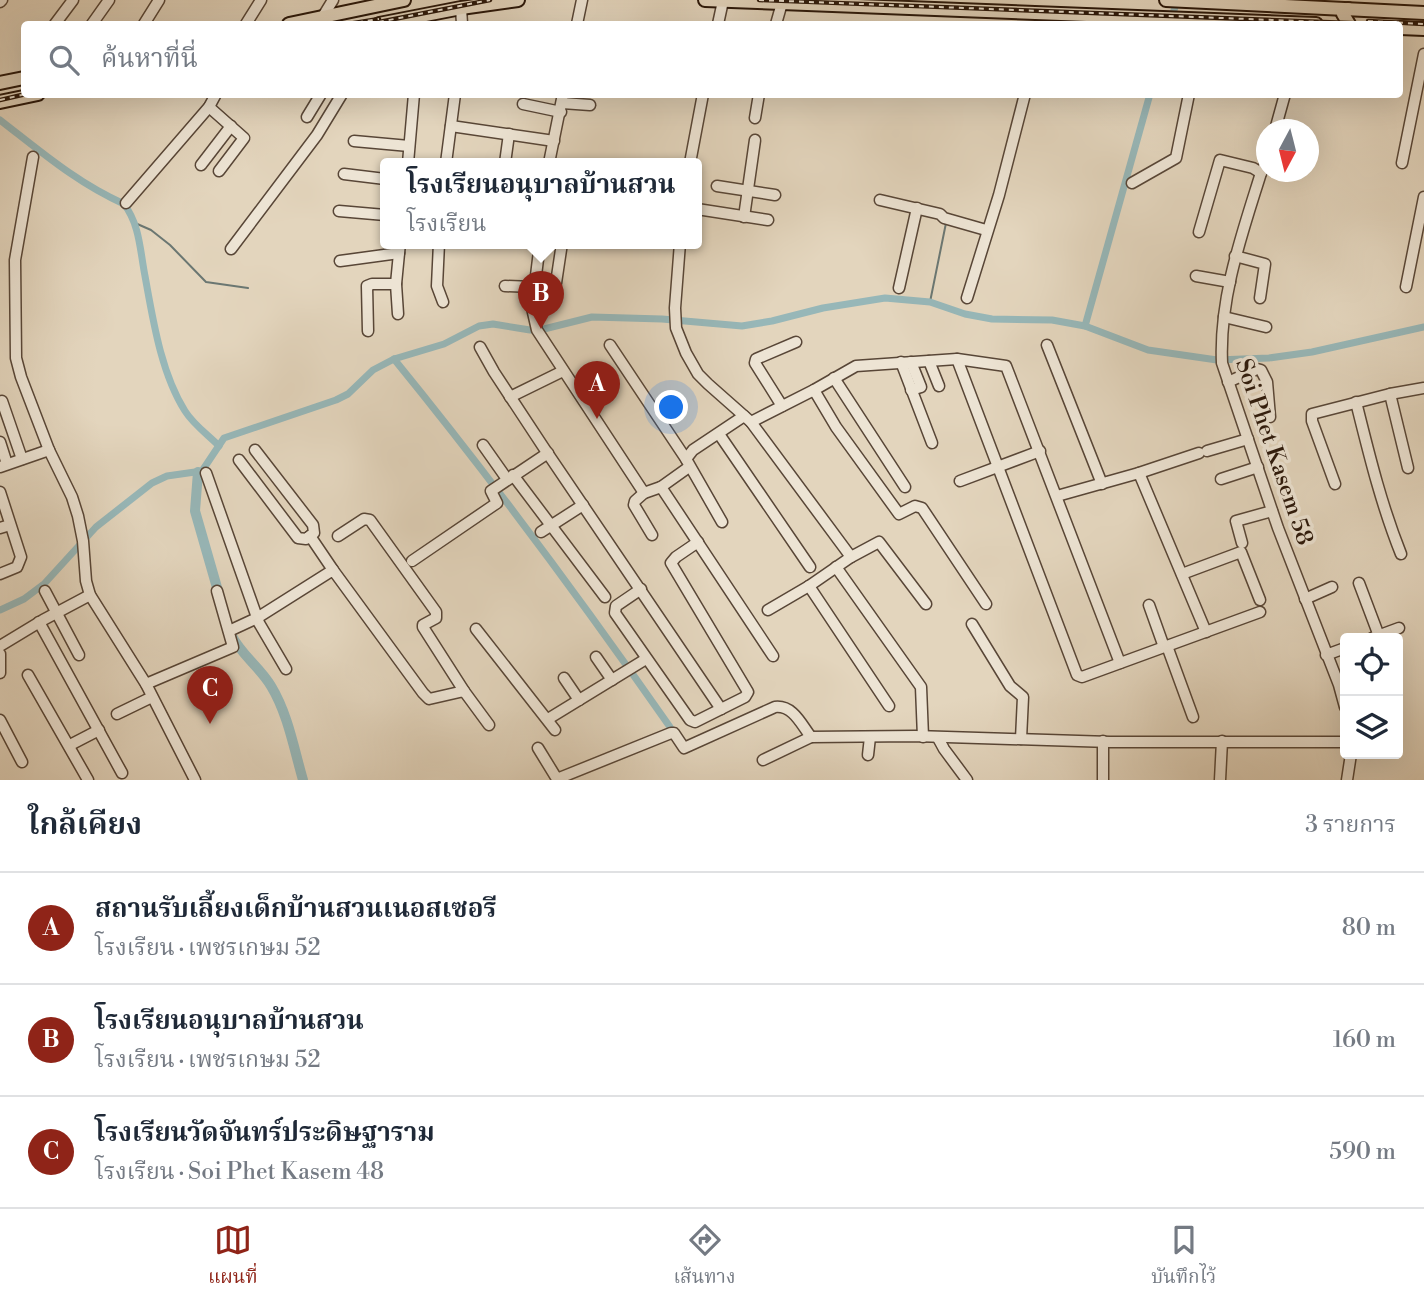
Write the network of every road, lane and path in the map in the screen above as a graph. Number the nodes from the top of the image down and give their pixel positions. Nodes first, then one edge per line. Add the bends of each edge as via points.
1 (73, 0) edge
2 (109, 0) edge
3 (159, 0) edge
4 (261, 0) edge
5 (333, 0) edge
6 (404, 0) edge
7 (518, 0) edge
8 (582, 0) edge
9 (705, 0) edge
10 (1166, 0) edge
11 (723, 1) edge
12 (1184, 1) edge
13 (1241, 2) edge
14 (782, 3) junction
15 (1272, 3) edge
16 (1349, 7) edge
17 (461, 8) junction
18 (1424, 13) edge
19 (322, 18) junction
20 (1042, 19) edge
21 (427, 20) edge
22 (57, 21) edge
23 (94, 21) edge
24 (146, 21) edge
25 (248, 21) edge
26 (306, 21) edge
27 (462, 21) edge
28 (578, 21) edge
29 (719, 21) edge
30 (777, 21) edge
31 (1188, 21) edge
32 (1338, 21) edge
33 (1403, 28) edge
34 (1424, 29) edge
35 (1424, 54) edge
36 (21, 79) edge
37 (0, 83) edge
38 (21, 98) edge
39 (214, 98) edge
40 (319, 98) edge
41 (340, 98) edge
42 (414, 98) edge
43 (454, 98) edge
44 (702, 98) edge
45 (758, 98) edge
46 (1024, 98) edge
47 (1188, 98) edge
48 (1284, 98) edge
49 (0, 102) edge
50 (562, 103) edge
51 (523, 104) dead end
52 (590, 105) dead end
53 (209, 107) junction
54 (307, 117) dead end
55 (755, 118) dead end
56 (1278, 119) edge
57 (231, 126) junction
58 (451, 126) junction
59 (509, 135) junction
60 (755, 140) dead end
61 (354, 141) dead end
62 (554, 141) junction
63 (409, 146) junction
64 (33, 157) dead end
65 (408, 158) edge
66 (447, 158) edge
67 (506, 158) edge
68 (551, 158) edge
69 (691, 158) edge
70 (1402, 163) dead end
71 (201, 165) dead end
72 (1256, 169) edge
73 (219, 171) dead end
74 (344, 174) dead end
75 (380, 178) edge
76 (1258, 182) edge
77 (1132, 183) dead end
78 (717, 186) dead end
79 (748, 191) junction
80 (775, 195) dead end
81 (1424, 198) edge
82 (880, 200) dead end
83 (126, 203) dead end
84 (917, 209) junction
85 (702, 210) edge
86 (339, 211) dead end
87 (380, 215) edge
88 (744, 216) junction
89 (768, 220) dead end
90 (986, 230) junction
91 (1199, 232) dead end
92 (231, 249) dead end
93 (395, 249) edge
94 (400, 249) edge
95 (439, 249) edge
96 (539, 249) edge
97 (561, 249) edge
98 (680, 249) edge
99 (1235, 256) junction
100 (340, 261) dead end
101 (1196, 276) dead end
102 (1230, 282) junction
103 (396, 284) junction
104 (505, 286) dead end
105 (534, 286) junction
106 (899, 288) dead end
107 (1406, 288) dead end
108 (967, 298) dead end
109 (1260, 299) dead end
110 (443, 302) dead end
111 (398, 314) dead end
112 (1224, 317) junction
113 (1266, 327) dead end
114 (368, 331) dead end
115 (796, 342) dead end
116 (610, 345) dead end
117 (1047, 345) dead end
118 (480, 347) dead end
119 (957, 359) junction
120 (929, 361) junction
121 (906, 362) junction
122 (563, 371) junction
123 (834, 378) junction
124 (1228, 382) junction
125 (939, 386) dead end
126 (1424, 388) edge
127 (814, 390) junction
128 (1390, 394) junction
129 (510, 397) junction
130 (2, 401) dead end
131 (1356, 402) junction
132 (782, 406) junction
133 (1270, 417) dead end
134 (748, 419) junction
135 (719, 434) junction
136 (1248, 439) junction
137 (0, 442) edge
138 (932, 443) dead end
139 (482, 445) dead end
140 (49, 450) junction
141 (255, 450) dead end
142 (1040, 451) junction
143 (548, 453) junction
144 (23, 459) junction
145 (239, 460) dead end
146 (687, 463) junction
147 (4, 466) edge
148 (1258, 467) junction
149 (997, 468) junction
150 (1408, 468) dead end
151 (206, 473) dead end
152 (1139, 473) junction
153 (510, 477) junction
154 (1221, 479) dead end
155 (961, 481) dead end
156 (1102, 484) junction
157 (1335, 484) dead end
158 (661, 487) junction
159 (905, 487) dead end
160 (0, 492) edge
161 (644, 493) junction
162 (1057, 496) junction
163 (583, 505) junction
164 (1272, 511) junction
165 (722, 522) dead end
166 (552, 525) junction
167 (5, 526) edge
168 (541, 532) dead end
169 (652, 535) dead end
170 (310, 536) junction
171 (338, 536) dead end
172 (698, 542) junction
173 (1242, 543) dead end
174 (1401, 554) dead end
175 (851, 557) junction
176 (412, 561) dead end
177 (810, 567) dead end
178 (836, 567) junction
179 (333, 570) junction
180 (0, 574) edge
181 (1182, 574) junction
182 (1359, 583) dead end
183 (809, 586) junction
184 (1332, 587) dead end
185 (641, 589) junction
186 (45, 591) dead end
187 (217, 591) dead end
188 (90, 596) junction
189 (605, 597) dead end
190 (1305, 599) junction
191 (1260, 600) dead end
192 (926, 604) dead end
193 (986, 604) dead end
194 (1149, 606) dead end
195 (768, 610) dead end
196 (57, 612) junction
197 (1260, 612) dead end
198 (257, 618) junction
199 (39, 622) junction
200 (972, 624) dead end
201 (1399, 628) dead end
202 (233, 629) junction
203 (476, 629) dead end
204 (1206, 632) junction
205 (1375, 633) edge
206 (1386, 633) edge
207 (0, 646) edge
208 (1166, 646) junction
209 (1340, 650) edge
210 (0, 654) edge
211 (1326, 654) junction
212 (79, 656) dead end
213 (773, 656) dead end
214 (596, 657) dead end
215 (646, 659) junction
216 (1120, 663) junction
217 (286, 669) dead end
218 (0, 673) edge
219 (28, 675) dead end
220 (564, 678) dead end
221 (612, 680) junction
222 (1340, 680) edge
223 (146, 684) junction
224 (464, 691) junction
225 (152, 697) junction
226 (579, 700) junction
227 (889, 706) dead end
228 (721, 709) junction
229 (117, 714) dead end
230 (1193, 717) dead end
231 (548, 719) junction
232 (0, 720) edge
233 (489, 725) dead end
234 (99, 730) junction
235 (555, 730) dead end
236 (811, 737) junction
237 (870, 737) junction
238 (923, 737) junction
239 (938, 738) junction
240 (1021, 739) junction
241 (1103, 741) junction
242 (1222, 741) junction
243 (1340, 742) edge
244 (70, 745) junction
245 (538, 748) dead end
246 (868, 755) dead end
247 (1350, 759) edge
248 (763, 760) dead end
249 (22, 762) dead end
250 (122, 773) dead end
251 (88, 780) edge
252 (195, 780) edge
253 (967, 780) edge
254 (1103, 780) edge
255 (1220, 780) edge
256 (1347, 780) edge

1 - 22 street
2 - 23 street
3 - 24 street
4 - 25 street
5 - 19 street
6 - 19 main road
7 - 17 main road
8 - 28 street
9 - 11 main road
10 - 12 main road
11 - 14 main road
11 - 29 street
12 - 13 main road
13 - 15 main road
14 - 20 main road
14 - 30 street
15 - 16 main road
16 - 18 main road
16 - 32 main road
17 - 21 main road
17 - 27 street
19 - 26 main road
20 - 31 main road
33 - 34 main road
35 - 70 street
36 - 37 main road
38 - 49 main road
39 - 53 street
40 - 54 street
41 - 92 street
42 - 63 street
43 - 58 street
44 - 69 street
45 - 55 street
46 - 90 street
47 - 77 street via 1175,158
48 - 56 street
50 - 51 street
50 - 52 street
50 - 62 street
53 - 57 street
53 - 83 street
57 - 71 street
57 - 73 street via 244,138
58 - 59 street
58 - 66 street
59 - 62 street
59 - 67 street
60 - 79 street
61 - 63 street
62 - 68 street
63 - 65 street
64 - 140 street via 16,254 16,347 21,377
72 - 91 street via 1220,160
74 - 75 street
76 - 99 street, Soi Phet Kasem 58
78 - 79 street
79 - 80 street
79 - 88 street
81 - 107 street
82 - 84 street
84 - 90 street
84 - 106 street
85 - 88 street
86 - 87 street
88 - 89 street
90 - 108 street
93 - 100 street
94 - 103 street
95 - 110 street via 437,286
96 - 105 street
97 - 105 street via 555,285
98 - 134 street via 675,308 685,353 698,374
99 - 102 street, Soi Phet Kasem 58
99 - 109 street via 1265,264
101 - 102 street
102 - 112 street, Soi Phet Kasem 58
103 - 111 street
103 - 114 street via 367,286
104 - 105 street
105 - 122 street via 533,317
112 - 113 street
112 - 124 street, Soi Phet Kasem 58 via 1221,349
115 - 132 street via 755,363
116 - 146 street
117 - 156 street
118 - 129 street
119 - 120 street
119 - 142 street via 1006,366
119 - 149 street
120 - 121 street
120 - 125 street
121 - 123 street via 856,366
121 - 138 street via 919,390
122 - 129 street
122 - 161 street
123 - 127 street
123 - 159 street
124 - 133 street via 1261,370 1267,382
124 - 136 street, Soi Phet Kasem 58
126 - 128 street
127 - 132 street
127 - 193 street via 899,514 915,506 922,508
128 - 131 street
128 - 150 street
129 - 143 street
130 - 144 street
131 - 157 street via 1311,418
131 - 174 street
132 - 134 street
134 - 135 street
134 - 175 street
135 - 146 street via 693,450
135 - 177 street
136 - 148 street, Soi Phet Kasem 58
136 - 152 street
137 - 147 street
139 - 153 street
140 - 144 street
140 - 188 street via 78,516
141 - 170 street via 313,525
142 - 149 street
142 - 162 street
143 - 153 street
143 - 163 street
144 - 147 street
145 - 170 street via 298,538
146 - 158 street
146 - 165 street
148 - 154 street
148 - 164 street, Soi Phet Kasem 58
149 - 155 street
149 - 216 street via 1077,675
151 - 198 street
152 - 156 street
152 - 181 street
153 - 166 street
153 - 176 street via 491,493 497,503
156 - 162 street
158 - 161 street
158 - 172 street
160 - 167 street
161 - 169 street via 634,503
162 - 216 street
163 - 166 street
163 - 185 street
164 - 173 street via 1236,521
164 - 190 street, Soi Phet Kasem 58
166 - 168 street
166 - 189 street
167 - 180 street via 21,561
170 - 179 street
171 - 224 street via 364,519 370,520 436,612 436,618 423,628
172 - 213 street
172 - 228 street via 671,563 748,692
175 - 178 street
175 - 192 street via 879,542
178 - 183 street
178 - 238 street via 921,687
179 - 198 street
179 - 224 street via 429,699
181 - 191 street via 1241,552
181 - 204 street
182 - 205 street
183 - 195 street
183 - 227 street
184 - 190 street
185 - 215 street via 614,610
185 - 228 street
186 - 196 street
187 - 202 street
188 - 196 street
188 - 223 street
190 - 211 street, Soi Phet Kasem 58
194 - 208 street
196 - 199 street
196 - 212 street
197 - 204 street
198 - 202 street
198 - 217 street
199 - 207 street
199 - 234 street
200 - 240 street via 1010,686 1029,698
201 - 206 street
202 - 223 street via 231,649
203 - 231 street
204 - 208 street
208 - 216 street
208 - 230 street
209 - 211 street
210 - 218 street
211 - 222 street, Soi Phet Kasem 58
214 - 221 street
215 - 221 street
215 - 228 street via 693,722
219 - 244 street
220 - 226 street
221 - 226 street
223 - 225 street
224 - 233 street
225 - 229 street
225 - 252 street
226 - 231 street
231 - 235 street
232 - 249 street
234 - 244 street
234 - 250 street
236 - 237 street
236 - 245 street via 783,706 684,748 671,733 557,779
236 - 248 street
237 - 238 street
237 - 246 street
238 - 239 street
239 - 240 street
239 - 253 street
240 - 241 street
241 - 242 street
241 - 254 street
242 - 243 street
242 - 255 street
244 - 251 street
247 - 256 street

